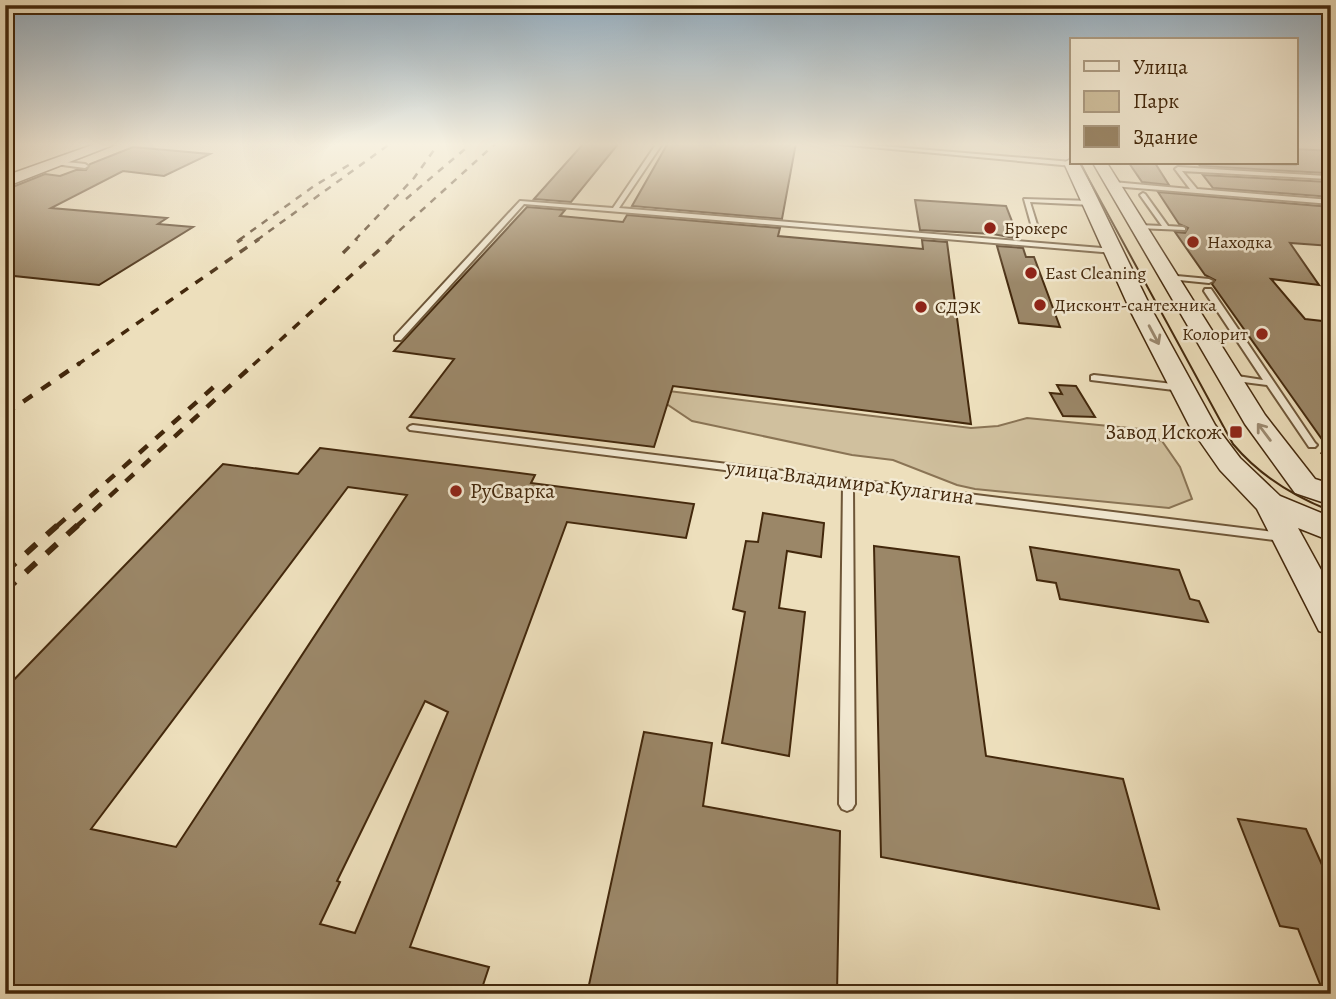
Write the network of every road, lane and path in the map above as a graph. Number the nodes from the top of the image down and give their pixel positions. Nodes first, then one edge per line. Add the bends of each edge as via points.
1 (629, 190) edge
2 (1085, 190) edge
3 (1116, 190) edge
4 (1179, 190) edge
5 (1195, 191) joint
6 (1143, 195) dead end
7 (1331, 202) edge
8 (1092, 203) junction
9 (615, 210) junction
10 (1139, 227) junction
11 (1166, 228) junction
12 (1183, 229) dead end
13 (1036, 231) dead end
14 (1114, 251) junction
15 (1169, 277) junction
16 (398, 338) dead end
17 (1094, 378) dead end
18 (1229, 378) junction
19 (1270, 383) junction
20 (1183, 388) junction
21 (413, 428) dead end
22 (1312, 445) dead end
23 (848, 482) junction
24 (1318, 490) edge
25 (1269, 502) junction
26 (1331, 530) edge
27 (1286, 537) junction
28 (1331, 621) edge
29 (847, 804) dead end

1 - 9 lane
2 - 8 main road
3 - 10 main road
4 - 5 lane
5 - 7 lane
6 - 11 lane
8 - 13 lane via 1026,200
8 - 14 main road
9 - 14 lane
9 - 16 lane via 522,202
10 - 11 lane
10 - 15 main road
11 - 12 lane
14 -> 20 main road
15 - 18 main road
15 - 19 lane via 1208,286
17 - 20 lane
18 - 19 lane
24 -> 18 main road via 1254,418
19 - 22 lane
20 - 25 main road via 1203,427 1230,464
21 - 23 lane, улица Владимира Кулагина
23 - 27 lane, улица Владимира Кулагина
23 - 29 lane
24 - 25 main road
25 - 26 main road
25 - 27 main road
27 - 28 main road

